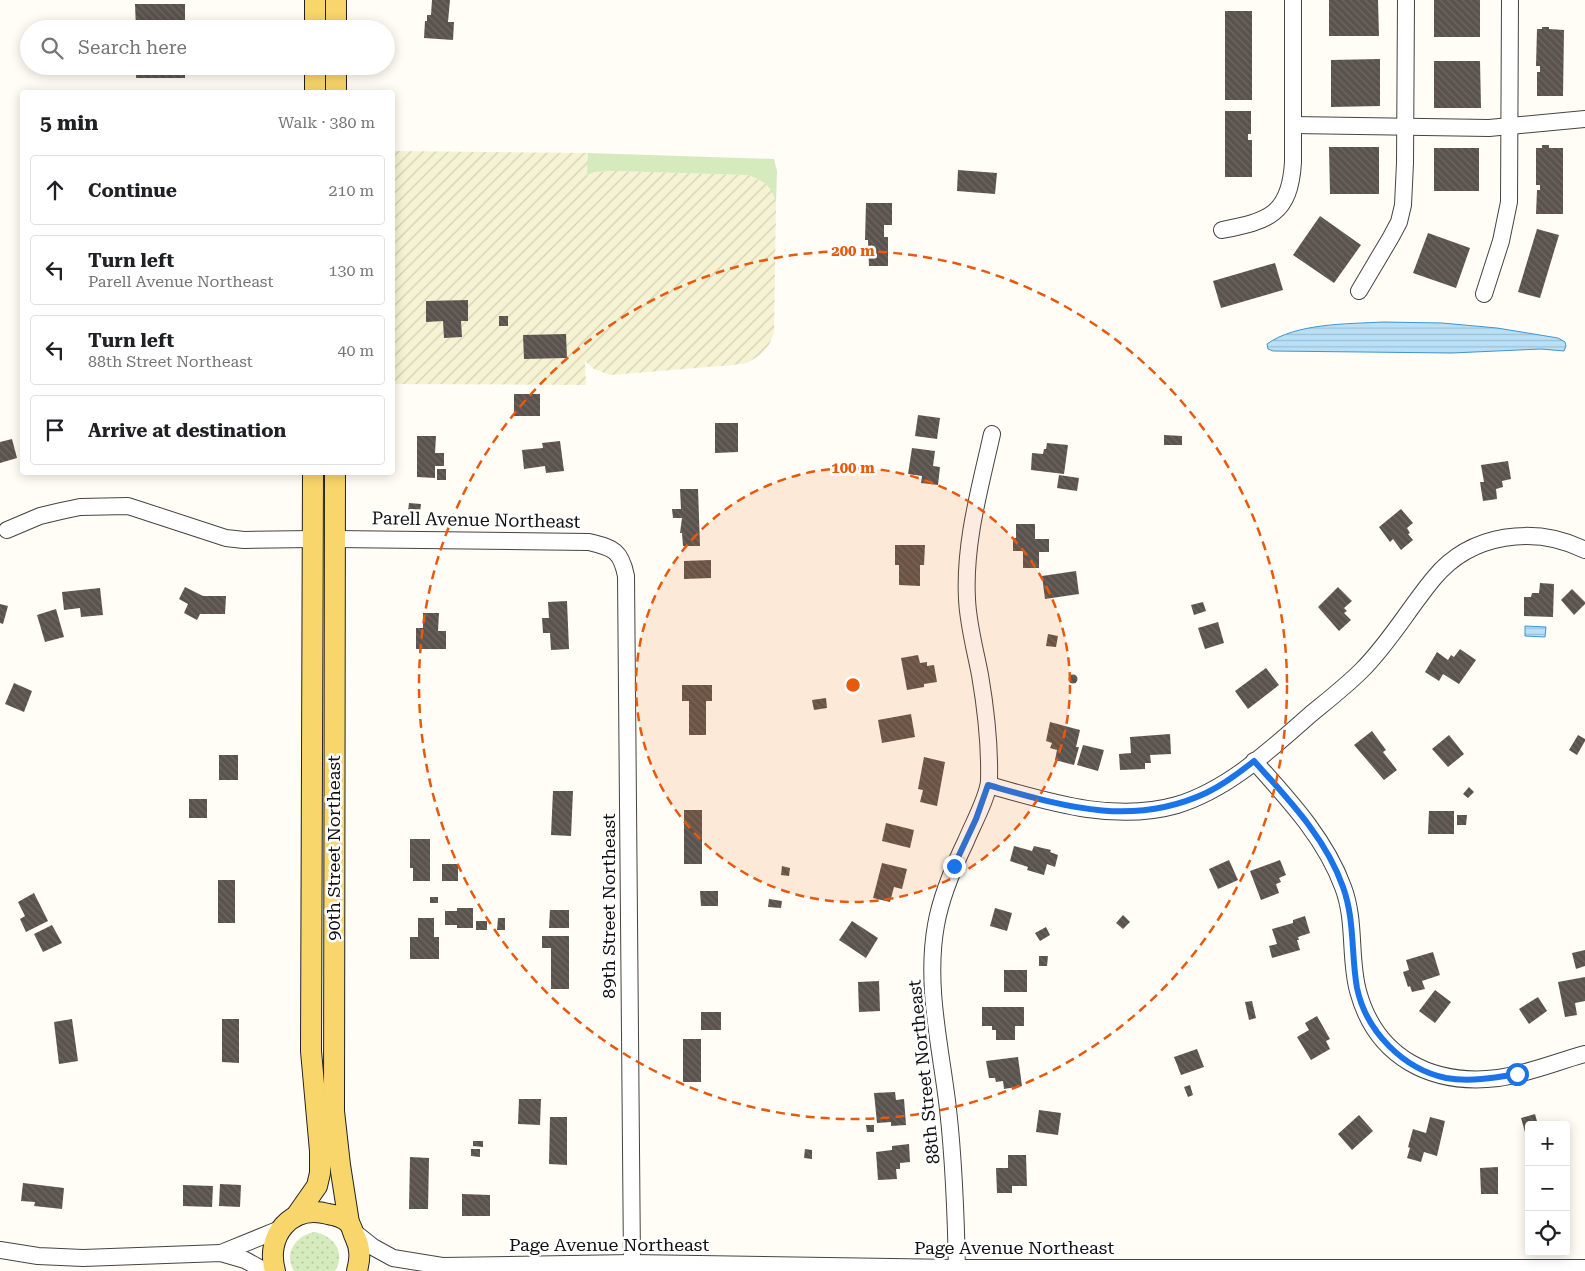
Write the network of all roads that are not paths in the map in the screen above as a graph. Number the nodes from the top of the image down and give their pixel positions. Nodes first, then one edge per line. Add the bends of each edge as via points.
1 (315, 0) edge
2 (336, 0) edge
3 (1293, 0) edge
4 (1406, 0) edge
5 (1510, 0) edge
6 (315, 20) edge
7 (336, 20) edge
8 (315, 75) edge
9 (336, 75) edge
10 (314, 90) edge
11 (336, 90) edge
12 (1585, 119) edge
13 (1293, 125) junction
14 (1406, 127) junction
15 (1510, 127) junction
16 (1222, 230) dead end
17 (1359, 291) dead end
18 (1484, 294) dead end
19 (992, 434) dead end
20 (313, 475) edge
21 (335, 475) edge
22 (7, 530) dead end
23 (334, 538) junction
24 (312, 539) junction
25 (1585, 550) edge
26 (615, 552) joint
27 (1254, 761) junction
28 (988, 785) junction
29 (1585, 1054) edge
30 (296, 1216) junction
31 (351, 1227) junction
32 (280, 1229) junction
33 (0, 1250) edge
34 (221, 1253) junction
35 (632, 1263) junction
36 (442, 1266) junction
37 (1585, 1268) edge
38 (957, 1270) edge
39 (265, 1271) edge
40 (275, 1271) edge
41 (357, 1271) edge
42 (422, 1271) edge

1 - 6 main road
2 - 7 main road
3 - 13 street
4 - 14 street
5 - 15 street
8 - 10 main road
9 - 11 main road
12 - 15 street
13 - 14 street
13 - 16 street via 1292,175 1284,200 1267,218
14 - 15 street
14 - 17 street via 1403,205 1399,222
15 - 18 street via 1509,202 1501,241
19 - 28 street, 88th Street Northeast via 970,536 967,574 970,629 990,751
20 - 24 main road, 90th Street Northeast
21 - 23 main road, 90th Street Northeast
22 - 24 street via 40,516 80,507 128,506 226,538
23 - 26 street, Parell Avenue Northeast via 589,542
23 - 31 main road, 90th Street Northeast via 334,1111
24 - 30 main road, 90th Street Northeast via 311,1051 320,1173 317,1186
25 - 27 street via 1571,543 1529,535 1500,538 1472,548 1450,562 1434,577 1386,644 1362,670
26 - 35 street, 89th Street Northeast via 623,561 626,576
27 - 28 street via 1207,793 1177,805 1147,810 1121,812 1060,805
27 - 29 street via 1298,810 1333,866 1349,909 1358,990 1373,1026 1393,1051 1406,1061 1446,1078 1477,1080 1517,1074
28 - 38 street, 88th Street Northeast via 943,896 933,963 933,995 953,1151
30 - 31 main road via 320,1212 341,1218
30 - 32 main road, 90th Street Northeast
31 - 36 street, Page Avenue Northeast via 373,1247 393,1258
31 - 41 main road, 90th Street Northeast via 359,1245
32 - 34 street
32 - 40 main road via 272,1247
33 - 34 street via 83,1258
34 - 39 street via 245,1260
35 - 36 street, Page Avenue Northeast
35 - 38 street, Page Avenue Northeast
36 - 42 street, Page Avenue Northeast
37 - 38 street, Page Avenue Northeast

